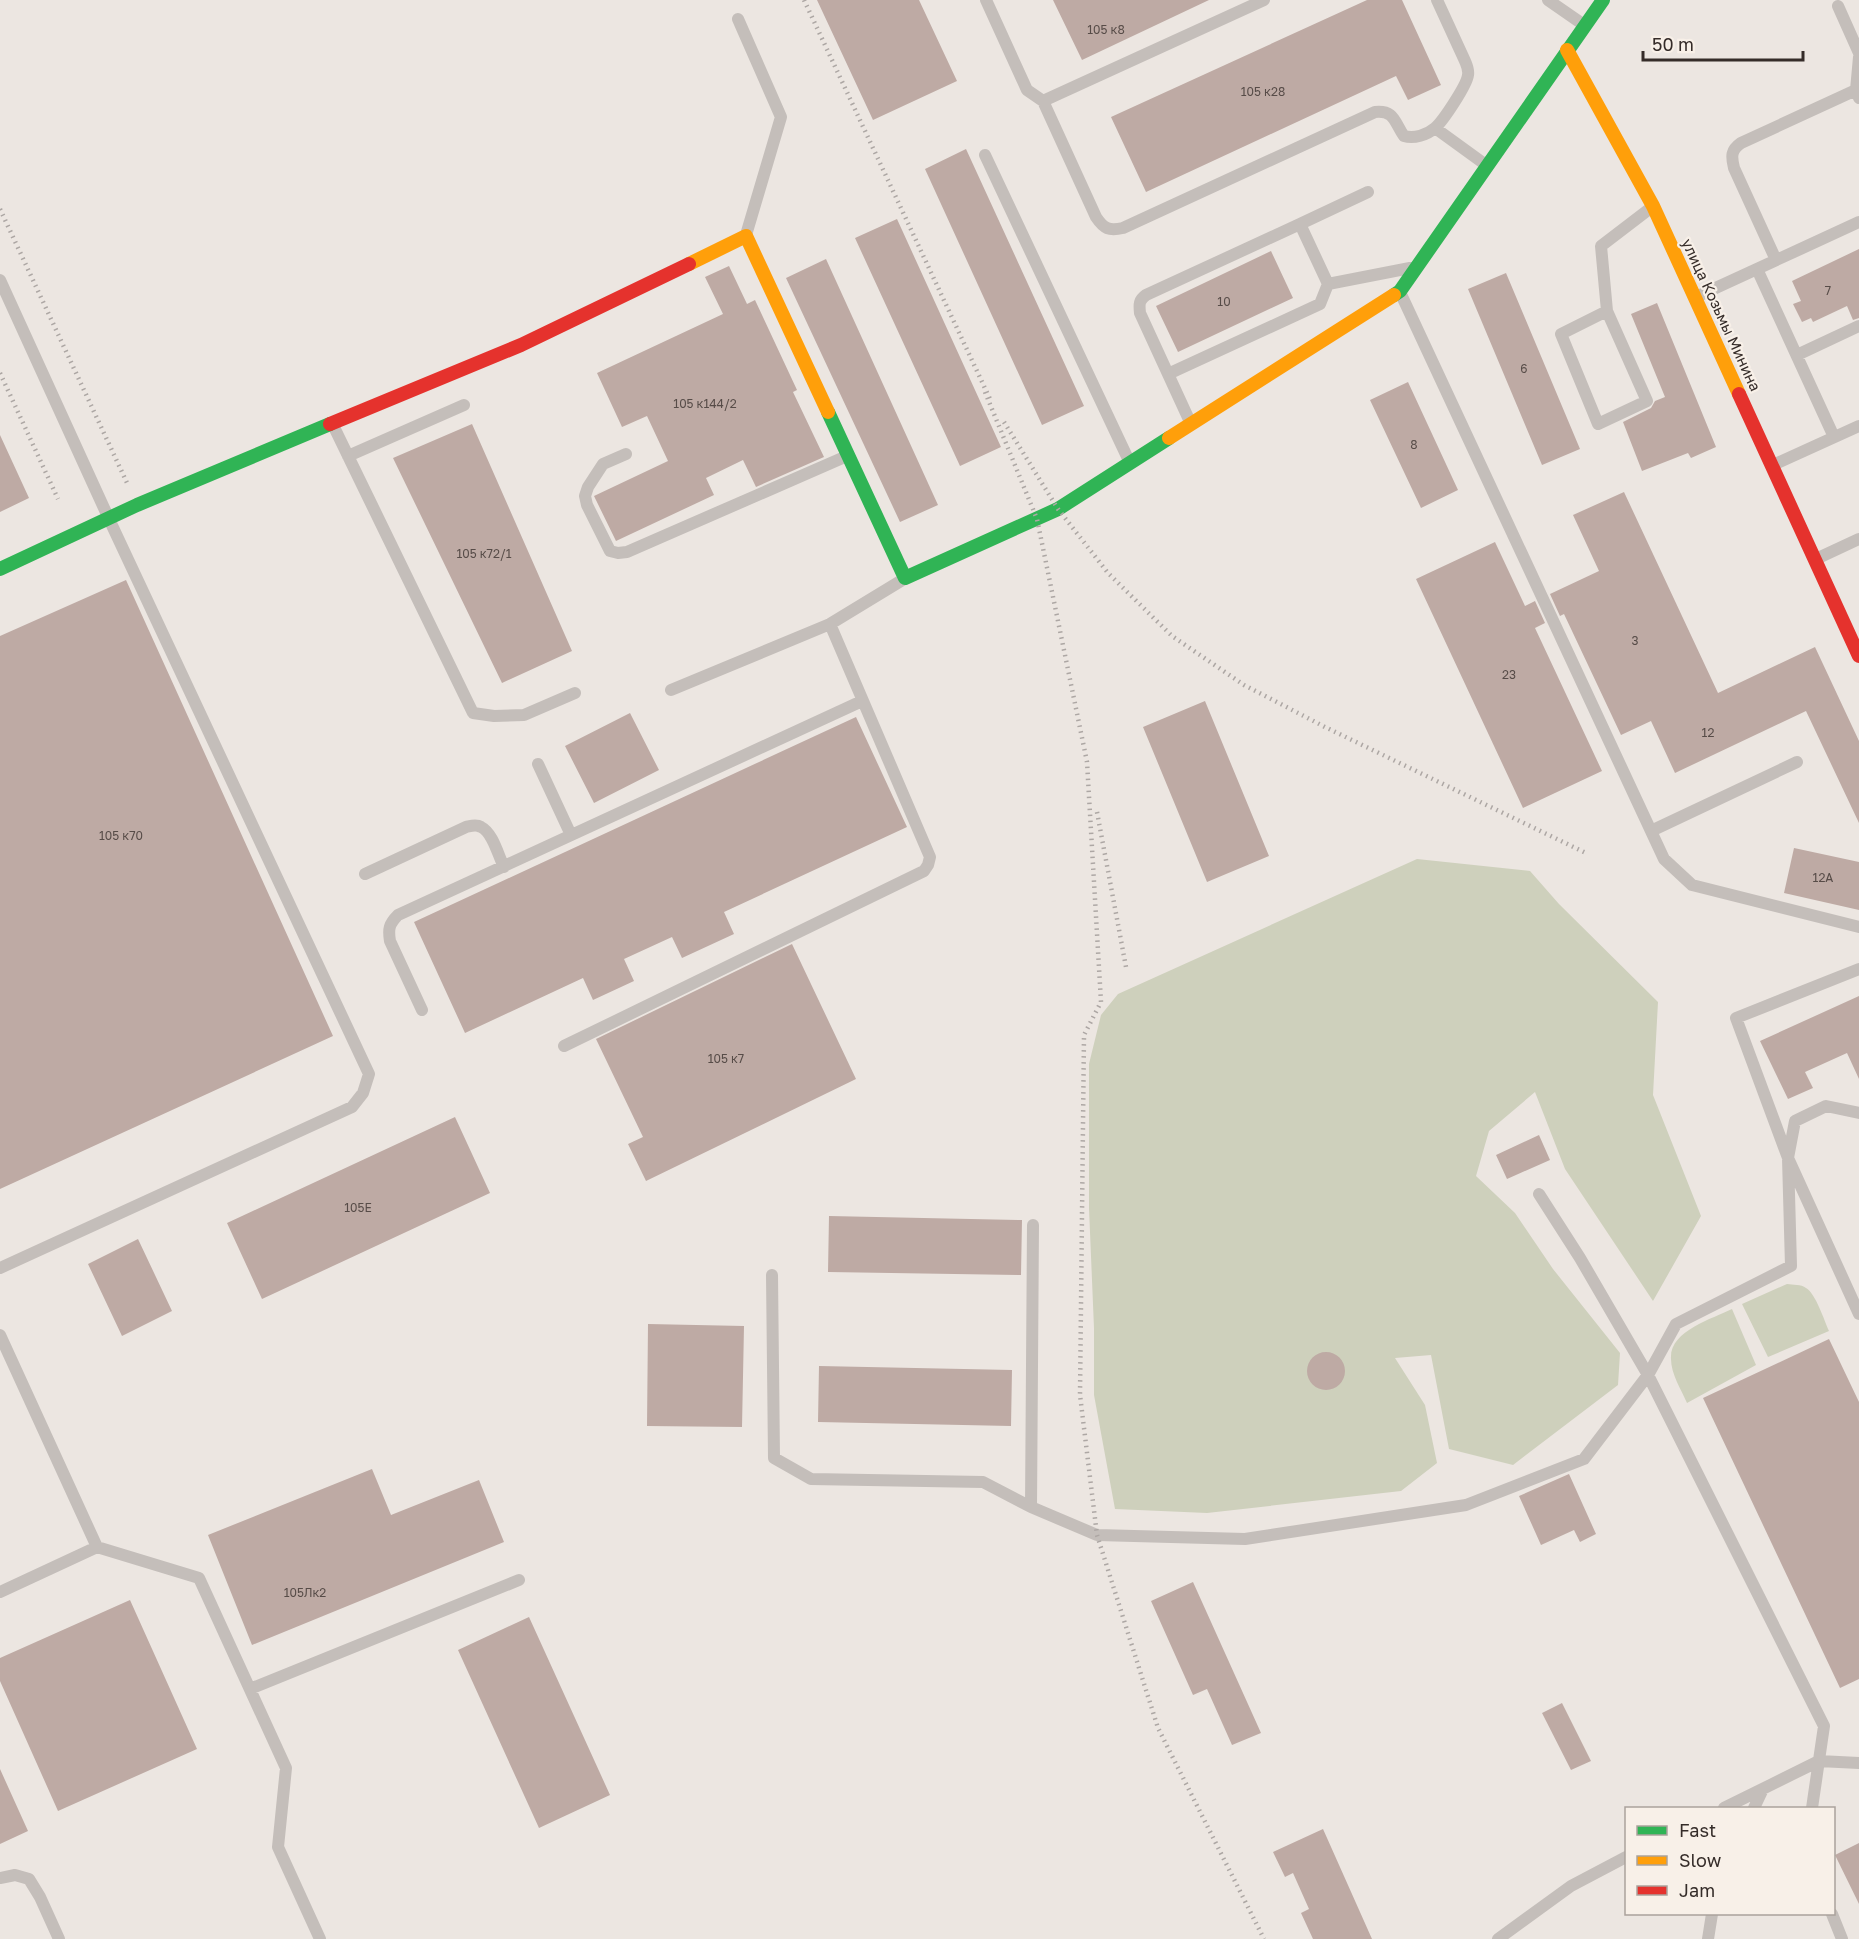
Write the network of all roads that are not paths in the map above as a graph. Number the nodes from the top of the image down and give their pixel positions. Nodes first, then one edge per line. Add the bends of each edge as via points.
1 (986, 0) edge
2 (1264, 0) edge
3 (1437, 0) edge
4 (1548, 0) edge
5 (1603, 0) edge
6 (1838, 6) dead end
7 (738, 19) dead end
8 (1585, 26) junction
9 (1568, 50) junction
10 (1859, 55) edge
11 (1857, 94) edge
12 (1043, 101) junction
13 (1435, 128) junction
14 (985, 155) dead end
15 (1487, 165) junction
16 (1368, 192) dead end
17 (1653, 206) junction
18 (1859, 222) edge
19 (1300, 224) junction
20 (746, 236) junction
21 (1776, 260) junction
22 (1417, 267) junction
23 (1757, 269) junction
24 (0, 280) edge
25 (1328, 284) junction
26 (1400, 291) junction
27 (1695, 297) junction
28 (1607, 311) junction
29 (1859, 326) edge
30 (1797, 355) junction
31 (1168, 374) junction
32 (464, 405) dead end
33 (333, 423) junction
34 (1191, 424) junction
35 (1859, 426) edge
36 (1834, 437) junction
37 (626, 454) dead end
38 (348, 456) junction
39 (848, 456) junction
40 (1130, 463) junction
41 (1772, 466) junction
42 (109, 519) junction
43 (1859, 539) edge
44 (1815, 559) junction
45 (0, 569) edge
46 (906, 578) junction
47 (830, 624) junction
48 (1859, 656) edge
49 (671, 690) dead end
50 (575, 693) dead end
51 (862, 701) junction
52 (1797, 762) dead end
53 (538, 764) dead end
54 (1651, 831) junction
55 (571, 835) junction
56 (504, 867) junction
57 (364, 873) dead end
58 (1859, 927) edge
59 (1859, 969) edge
60 (422, 1010) dead end
61 (564, 1046) dead end
62 (1859, 1113) edge
63 (1788, 1158) junction
64 (1539, 1194) dead end
65 (1033, 1225) dead end
66 (0, 1268) edge
67 (772, 1275) dead end
68 (1859, 1314) edge
69 (0, 1335) edge
70 (1648, 1374) junction
71 (1031, 1507) junction
72 (97, 1548) junction
73 (519, 1580) dead end
74 (0, 1592) edge
75 (250, 1689) junction
76 (1819, 1761) junction
77 (1859, 1763) edge
78 (1763, 1789) junction
79 (1728, 1807) edge
80 (1755, 1807) edge
81 (1812, 1807) edge
82 (1625, 1858) edge
83 (0, 1878) edge
84 (1712, 1915) edge
85 (1832, 1915) edge
86 (59, 1939) edge
87 (320, 1939) edge
88 (1498, 1939) edge
89 (1708, 1939) edge
90 (1842, 1939) edge

1 - 12 lane via 1028,90
2 - 12 lane
3 - 13 lane via 1468,77
4 - 8 lane
5 - 8 street
6 - 10 lane
7 - 20 lane via 781,117
8 - 9 street
9 - 15 street
9 - 17 street, улица Козьмы Минина
10 - 11 lane
11 - 21 lane via 1734,148 1734,168
12 - 13 lane via 1096,217 1111,230 1123,228 1375,112 1390,113 1404,136 1417,137
13 - 15 lane
14 - 40 lane
15 - 22 street
16 - 19 lane
17 - 27 street, улица Козьмы Минина
17 - 28 lane via 1601,246
18 - 21 lane
19 - 25 lane
19 - 31 lane via 1141,298 1140,313
20 - 33 street via 521,345
20 - 39 street
21 - 23 lane
22 - 25 lane
22 - 26 street
23 - 27 lane
23 - 30 lane
24 - 42 lane
25 - 31 lane via 1320,304
26 - 34 street
26 - 54 lane
27 - 41 street, улица Козьмы Минина
28 - 28 lane via 1561,334 1598,424 1647,401
29 - 30 lane
30 - 36 lane
31 - 34 lane
32 - 38 lane
33 - 38 lane
33 - 42 street
34 - 40 street
35 - 36 lane
36 - 41 lane
37 - 39 lane via 603,464 585,495 604,543 610,551 618,553
38 - 50 lane via 472,713 524,715
39 - 46 street
40 - 46 street via 1058,509
41 - 44 street, улица Козьмы Минина
42 - 45 street
42 - 66 lane via 369,1074 363,1093 352,1107
43 - 44 lane
44 - 48 street, улица Козьмы Минина
46 - 47 lane
47 - 49 lane
47 - 51 lane
51 - 55 lane
51 - 61 lane via 930,857 924,871
52 - 54 lane
53 - 55 lane
54 - 58 lane via 1664,859 1692,885
55 - 56 lane
56 - 57 lane via 488,834 475,825
56 - 60 lane via 392,921 388,929 390,941
59 - 63 lane via 1736,1018
62 - 63 lane via 1826,1106 1795,1121
63 - 68 lane
63 - 70 lane via 1791,1266 1676,1324
64 - 70 lane
65 - 71 lane
67 - 71 lane via 774,1458 811,1479 983,1482
69 - 72 lane
70 - 71 lane via 1584,1459 1466,1505 1245,1539 1097,1535
70 - 76 lane via 1824,1726
72 - 74 lane
72 - 75 lane via 199,1578
73 - 75 lane
75 - 87 lane via 286,1768 278,1847
76 - 77 lane
76 - 78 lane
76 - 81 lane
78 - 79 lane
78 - 80 lane
82 - 88 lane via 1571,1886
83 - 86 lane via 15,1875 29,1879
84 - 89 lane
85 - 90 lane

